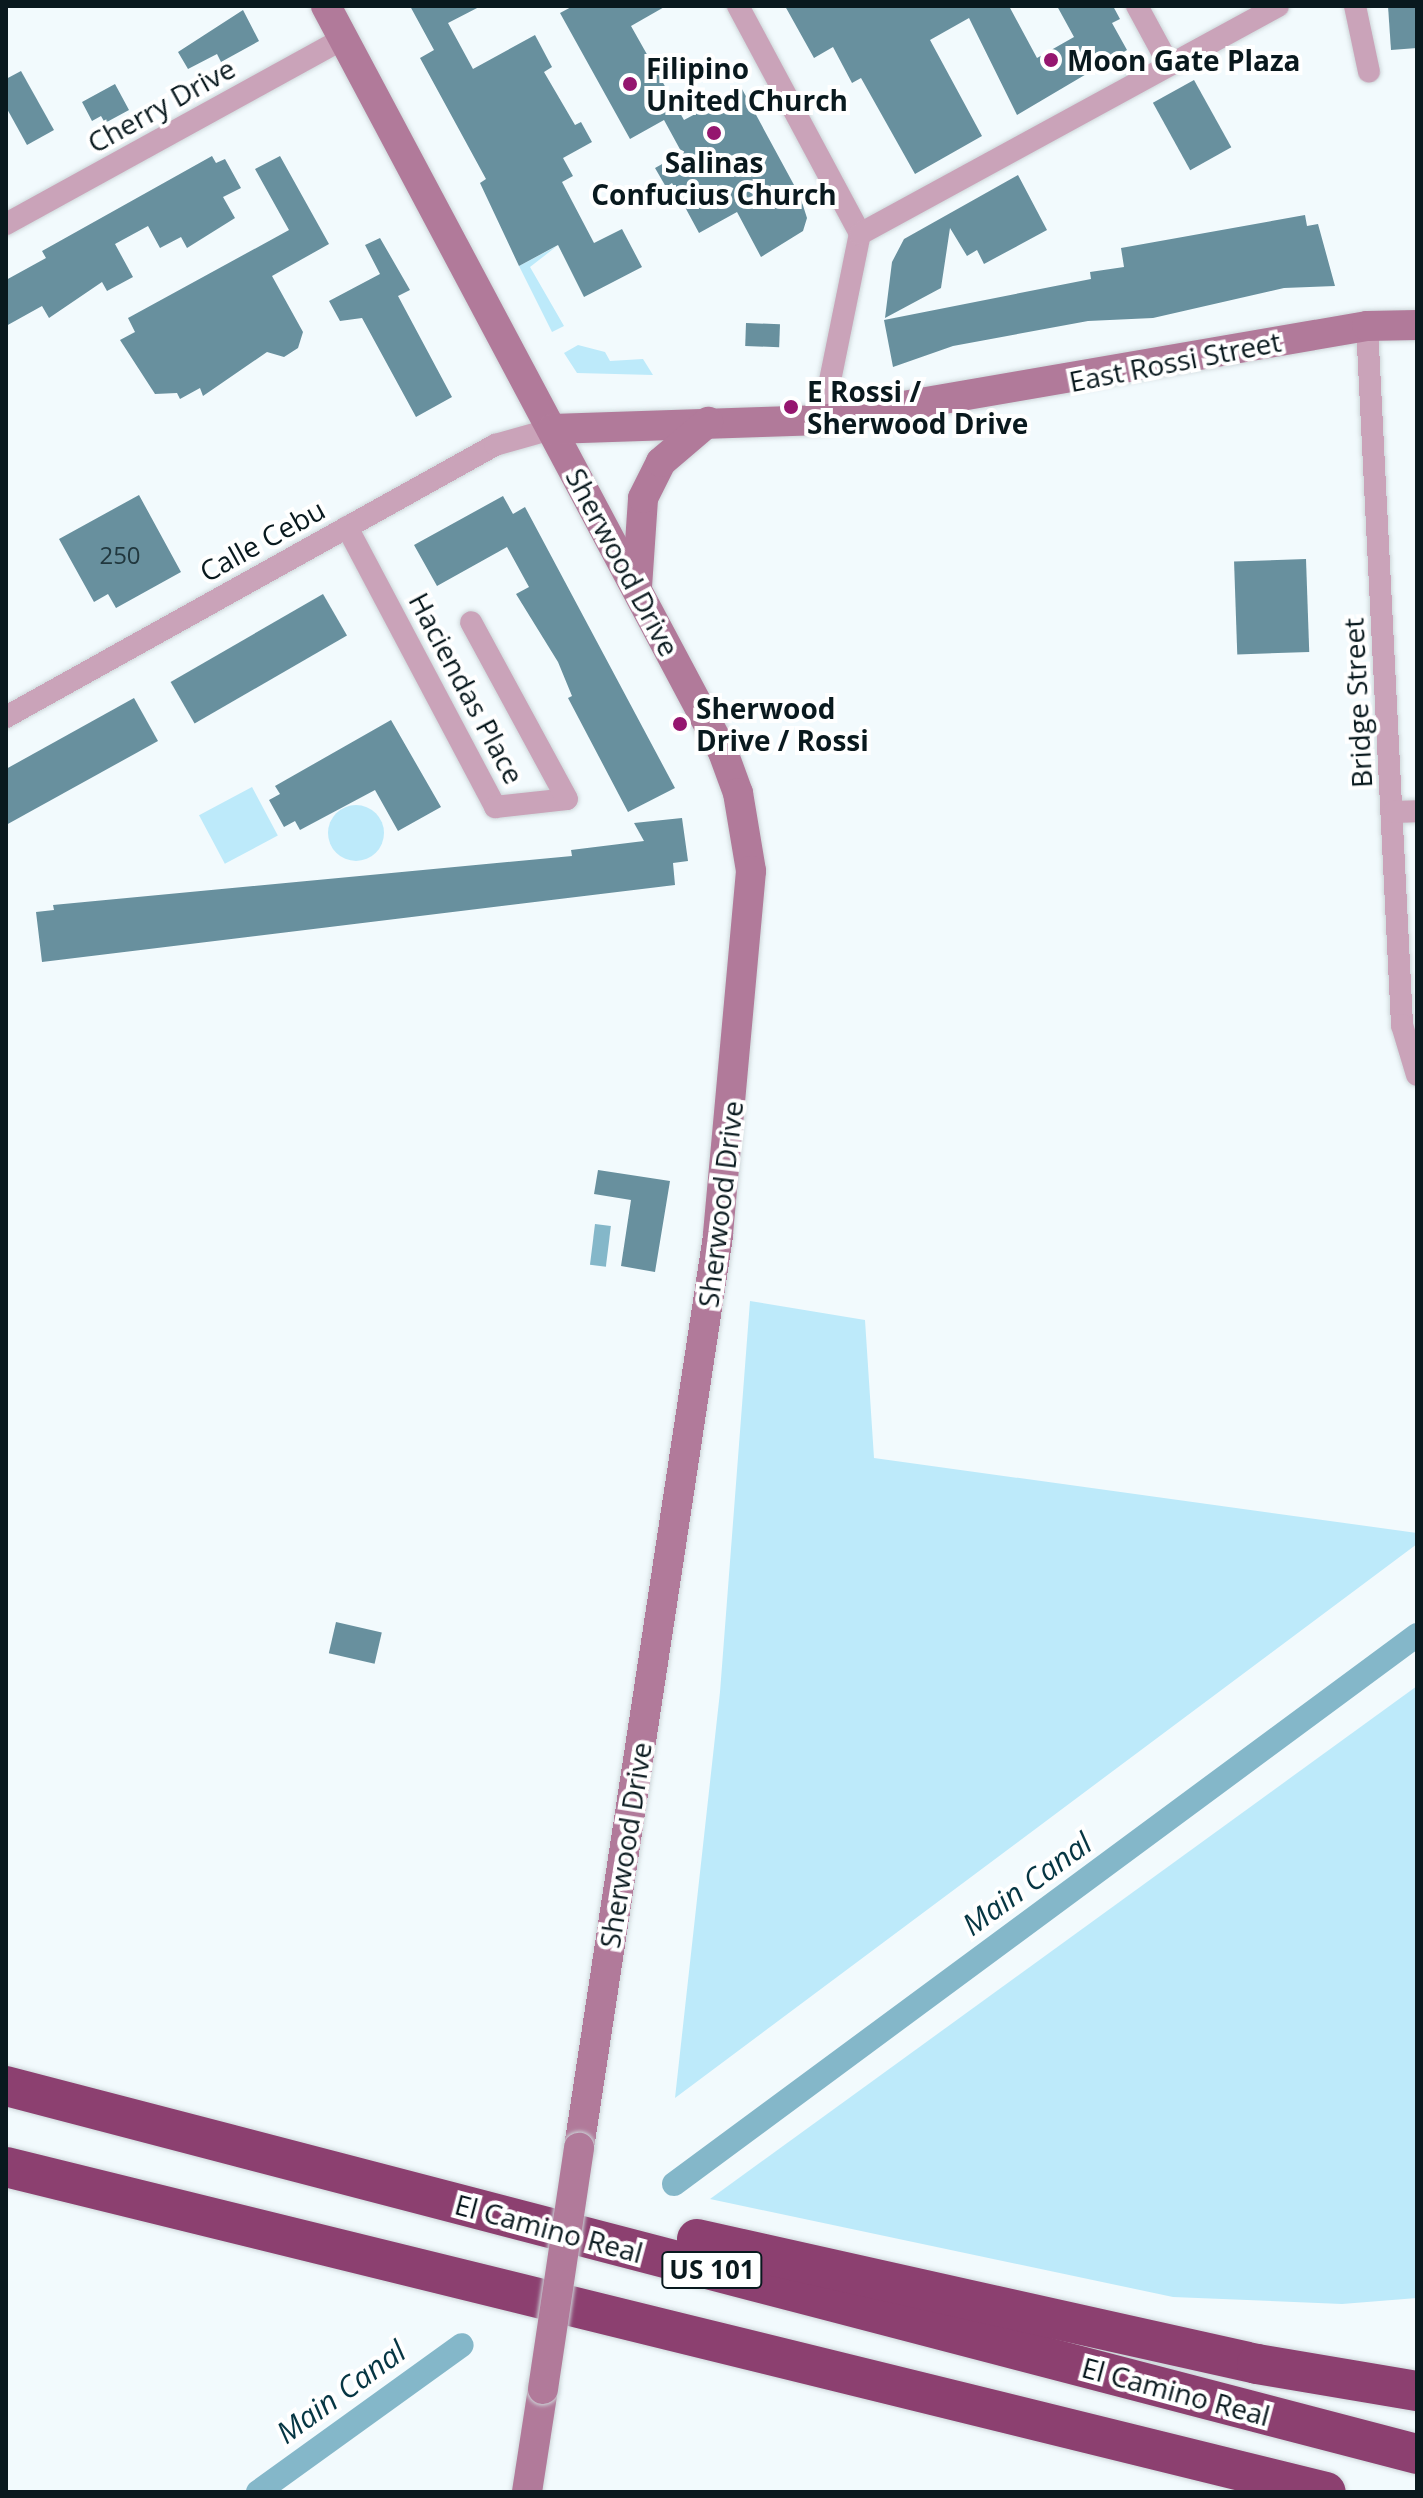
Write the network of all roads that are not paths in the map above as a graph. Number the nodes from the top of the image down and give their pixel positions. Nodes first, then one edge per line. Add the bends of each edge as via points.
1 (326, 6) edge
2 (738, 6) edge
3 (1137, 6) edge
4 (1278, 6) edge
5 (1355, 6) edge
6 (344, 38) junction
7 (1168, 63) junction
8 (1369, 72) dead end
9 (6, 224) edge
10 (860, 234) junction
11 (1417, 325) edge
12 (1367, 326) junction
13 (822, 420) junction
14 (708, 422) junction
15 (552, 429) junction
16 (347, 527) junction
17 (637, 587) junction
18 (471, 622) dead end
19 (6, 717) edge
20 (1417, 811) edge
21 (1393, 812) junction
22 (1417, 1075) edge
23 (6, 2086) edge
24 (6, 2167) edge
25 (1417, 2391) edge
26 (989, 2407) junction
27 (1417, 2454) edge
28 (527, 2492) edge
29 (1218, 2492) edge
30 (1326, 2492) edge

1 - 6 main road, Sherwood Drive
2 - 10 street
3 - 7 street
4 - 7 street
5 - 8 street
6 - 9 street, Cherry Drive
6 - 15 main road, Sherwood Drive
7 - 10 street
10 - 13 street
11 - 12 main road, East Rossi Street
12 - 13 main road, East Rossi Street
12 - 21 street, Bridge Street
13 - 14 main road, East Rossi Street
14 - 15 main road, East Rossi Street
14 - 17 main road via 661,462 643,498
15 - 16 street, Calle Cebu via 495,445
15 - 17 main road, Sherwood Drive
16 - 18 street, Haciendas Place via 495,807 567,799
16 - 19 street, Calle Cebu
17 - 28 main road, Sherwood Drive, bridge via 723,752 738,793 751,871 718,1236
20 - 21 street
21 - 22 street, Bridge Street via 1402,1025
23 - 25 highway via 1257,2364
23 - 27 highway, El Camino Real / US 101
24 - 26 highway, US 101
26 - 29 highway
26 - 30 highway, US 101

